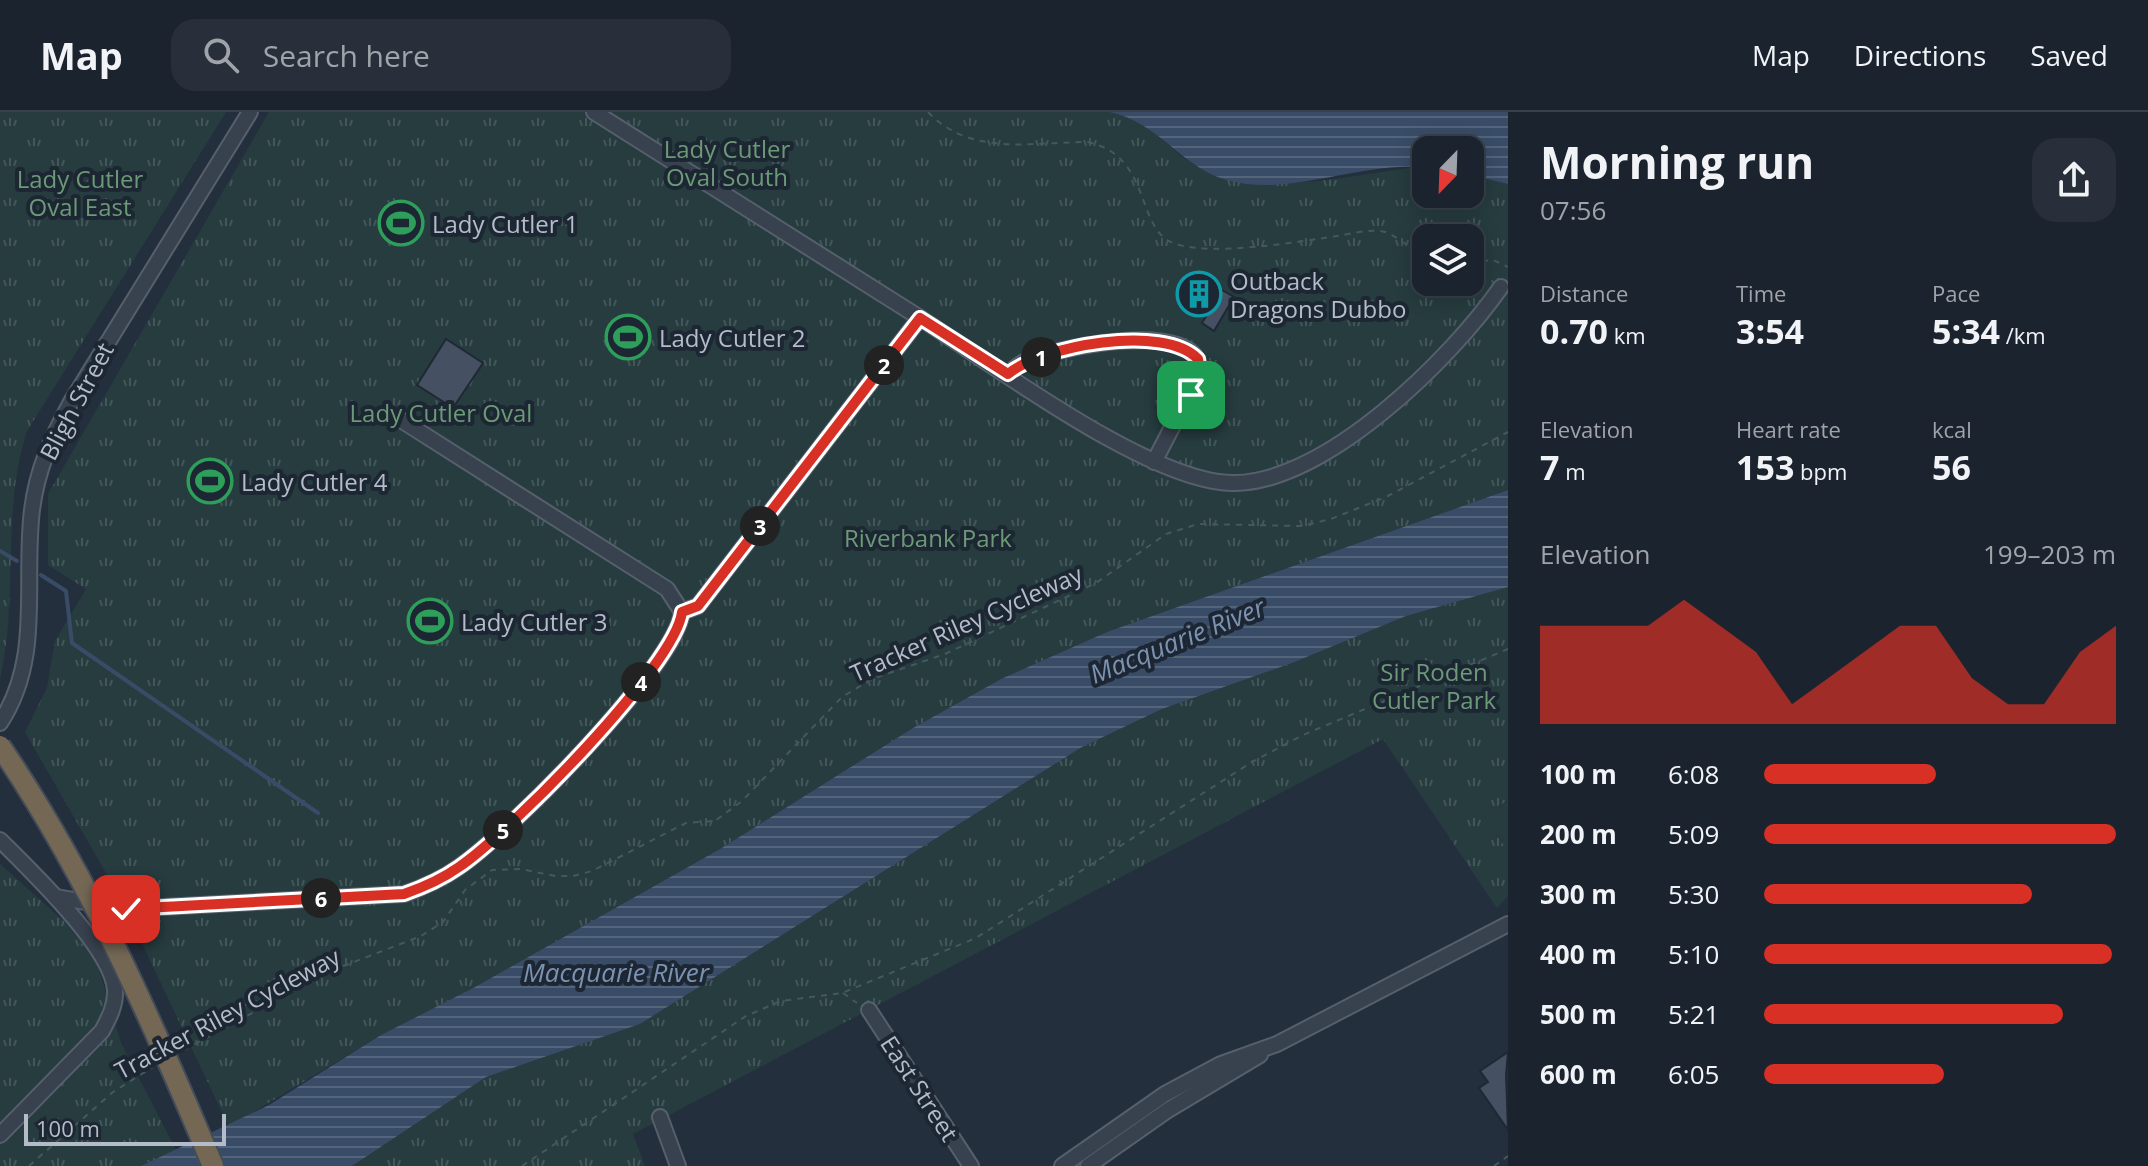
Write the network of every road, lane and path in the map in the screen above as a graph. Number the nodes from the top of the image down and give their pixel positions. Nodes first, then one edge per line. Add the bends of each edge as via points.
1 (250, 112) edge
2 (594, 112) edge
3 (928, 112) edge
4 (1412, 249) edge
5 (1484, 261) edge
6 (1508, 267) edge
7 (1501, 287) dead end
8 (920, 318) junction
9 (1008, 374) junction
10 (401, 420) dead end
11 (1508, 432) edge
12 (1154, 462) junction
13 (682, 612) junction
14 (1508, 649) edge
15 (0, 723) edge
16 (0, 746) edge
17 (0, 840) edge
18 (56, 897) junction
19 (1508, 924) edge
20 (842, 993) junction
21 (869, 1010) joint
22 (1277, 1044) junction
23 (179, 1053) dead end
24 (152, 1068) dead end
25 (660, 1117) dead end
26 (0, 1135) edge
27 (1508, 1156) edge
28 (29, 1166) edge
29 (213, 1166) edge
30 (522, 1166) edge
31 (678, 1166) edge
32 (971, 1166) edge
33 (1062, 1166) edge
34 (1088, 1166) edge
35 (1494, 1166) edge

1 - 15 street, Bligh Street via 45,451 32,510 26,663
2 - 8 street
3 - 4 path via 954,134 980,143 1105,145 1129,168 1159,232 1173,243 1261,247 1384,232
5 - 6 path
7 - 12 street via 1472,329 1386,407 1354,435 1301,468 1260,482 1223,483 1188,477
8 - 9 street
8 - 13 street via 698,606
9 - 12 street
9 - 12 street via 1031,359 1125,340 1164,341 1193,354 1200,373
10 - 13 street via 667,589
11 - 23 path, Tracker Riley Cycleway via 1386,497 1331,519 1302,526 1198,524 1166,534 1096,583 945,654 872,679 842,697 742,801 715,821 686,823 573,876 492,870 465,890 443,922 421,936 328,972
13 - 18 street via 675,638 552,783 492,841 431,884 404,894 126,909
14 - 20 path via 1303,735 976,938
16 - 29 highway, bridge via 96,907
17 - 18 street
18 - 26 street via 112,977 112,1012 102,1031
19 - 22 street
20 - 21 path
20 - 30 path via 781,1001 746,1016
21 - 32 street, East Street
22 - 33 street via 1221,1064 1165,1094
22 - 34 street
24 - 28 path, Tracker Riley Cycleway via 113,1092
25 - 31 street
27 - 35 path

